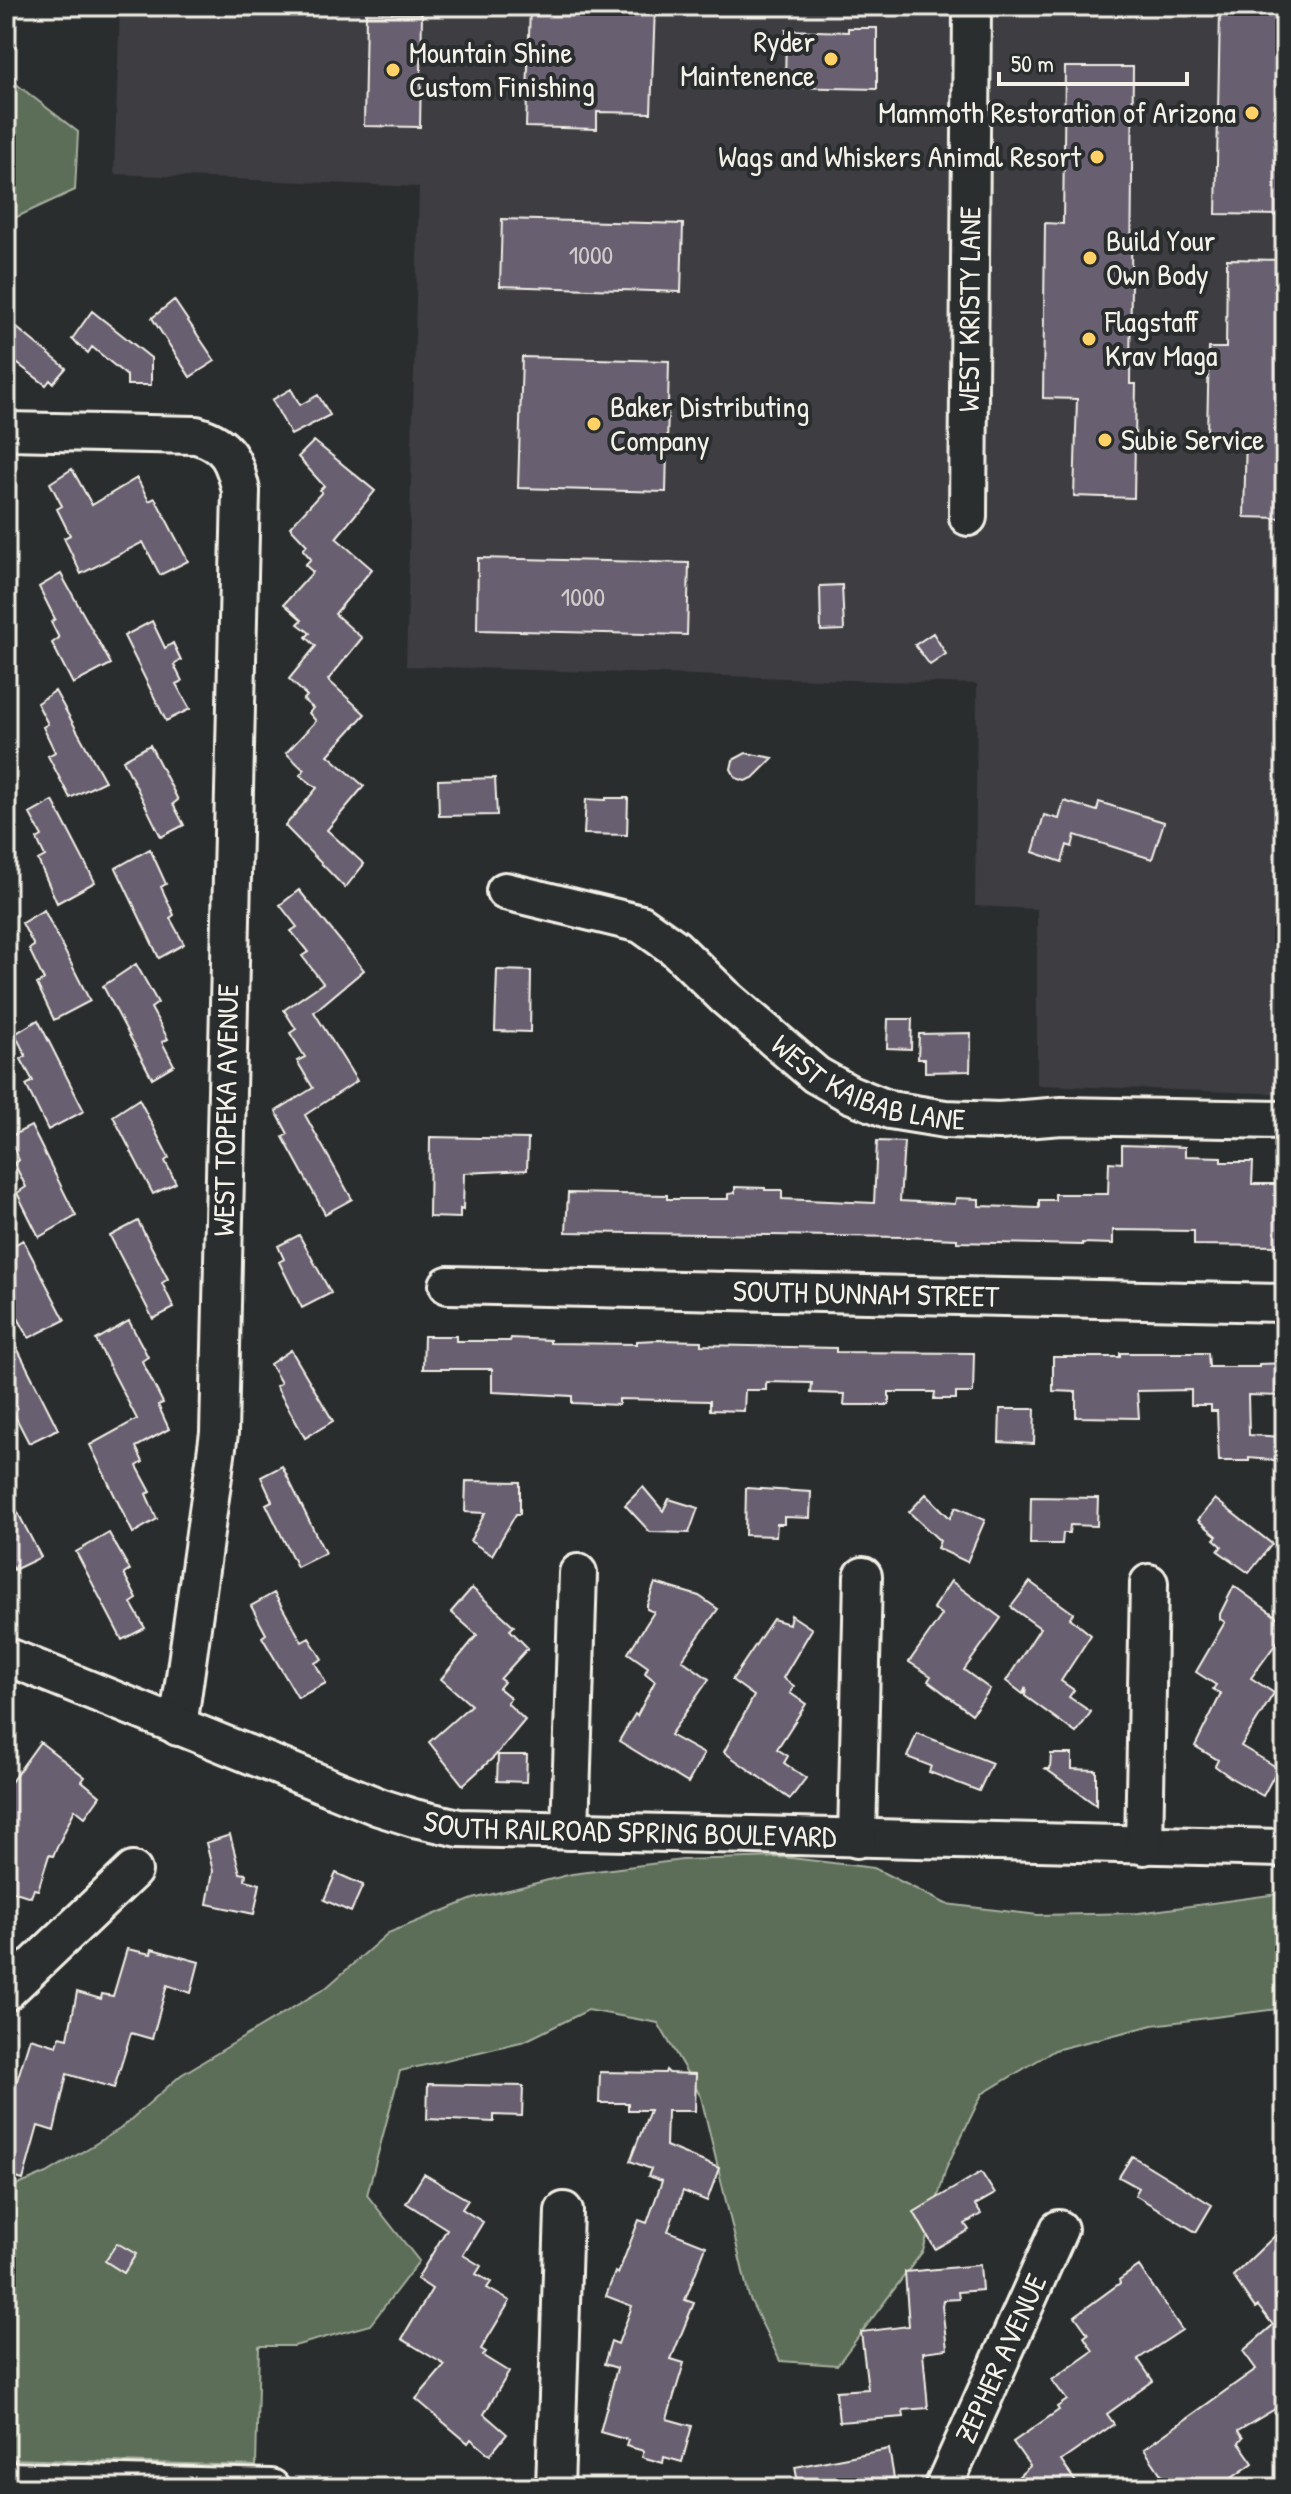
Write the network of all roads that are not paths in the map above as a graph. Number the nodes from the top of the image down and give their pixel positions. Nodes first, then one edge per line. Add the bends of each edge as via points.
1 (972, 6) edge
2 (6, 431) edge
3 (968, 517) dead end
4 (505, 891) dead end
5 (1285, 1120) edge
6 (448, 1285) dead end
7 (1285, 1303) edge
8 (578, 1573) dead end
9 (863, 1576) dead end
10 (1149, 1583) dead end
11 (6, 1656) edge
12 (178, 1727) junction
13 (570, 1831) junction
14 (857, 1839) junction
15 (1144, 1846) junction
16 (1285, 1848) edge
17 (133, 1871) dead end
18 (6, 1992) edge
19 (564, 2211) dead end
20 (1059, 2229) dead end
21 (6, 2481) edge
22 (233, 2487) edge
23 (271, 2488) edge
24 (555, 2488) edge
25 (943, 2488) edge

1 - 3 street, WEST KRISTY LANE
2 - 12 street, WEST TOPEKA AVENUE via 196,435 228,453 241,491 219,1433
4 - 5 street, WEST KAIBAB LANE via 641,924 675,948 816,1075 890,1110 999,1121 1062,1116
6 - 7 street, SOUTH DUNNAM STREET
8 - 13 street
9 - 14 street
10 - 15 street
11 - 12 street, SOUTH RAILROAD SPRING BOULEVARD
12 - 13 street, SOUTH RAILROAD SPRING BOULEVARD via 414,1818 459,1828
13 - 14 street, SOUTH RAILROAD SPRING BOULEVARD
14 - 15 street, SOUTH RAILROAD SPRING BOULEVARD
15 - 16 street, SOUTH RAILROAD SPRING BOULEVARD
17 - 18 street
19 - 24 street
20 - 25 street, ZEPHER AVENUE
21 - 22 street
22 - 23 street

